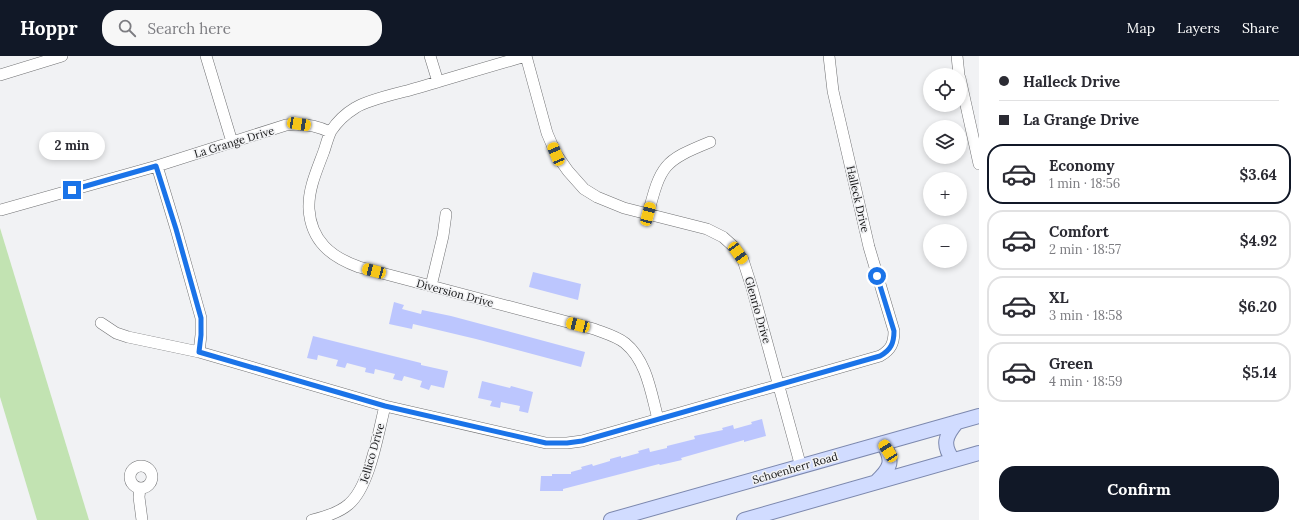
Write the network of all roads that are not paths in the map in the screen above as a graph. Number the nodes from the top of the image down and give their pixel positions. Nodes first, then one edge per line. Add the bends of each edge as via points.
1 (62, 56) edge
2 (206, 56) edge
3 (430, 56) edge
4 (526, 56) edge
5 (830, 56) edge
6 (957, 56) edge
7 (958, 68) edge
8 (0, 75) edge
9 (438, 82) junction
10 (967, 110) edge
11 (330, 132) junction
12 (232, 142) junction
13 (710, 142) dead end
14 (979, 164) edge
15 (156, 166) junction
16 (1, 210) edge
17 (446, 214) dead end
18 (648, 214) junction
19 (431, 286) junction
20 (101, 323) dead end
21 (199, 352) junction
22 (778, 385) junction
23 (385, 406) junction
24 (979, 416) edge
25 (658, 419) junction
26 (957, 422) junction
27 (883, 443) junction
28 (979, 453) edge
29 (953, 460) junction
30 (801, 467) junction
31 (876, 482) junction
32 (140, 488) dead end
33 (142, 520) edge
34 (312, 520) edge
35 (611, 520) edge
36 (744, 520) edge

1 - 8 street
2 - 12 street
3 - 9 street
4 - 9 street
4 - 18 street, Glenrio Drive via 547,133 556,154 568,171 597,197
5 - 22 street, Halleck Drive via 833,91 869,247 894,340 889,351 880,356
6 - 7 street
9 - 11 street via 356,107
10 - 14 street
11 - 12 street, La Grange Drive via 312,126 286,125
11 - 19 street, Diversion Drive via 310,190 310,220 315,234 330,253 343,262
12 - 15 street, La Grange Drive
13 - 18 street via 679,155 663,169
15 - 16 street, La Grange Drive
15 - 21 street via 201,318
17 - 19 street
18 - 22 street, Glenrio Drive via 707,230 723,237 733,246 743,260
19 - 25 street, Diversion Drive via 611,335 635,353 643,366
20 - 21 street via 128,337
21 - 23 street
22 - 25 street
22 - 30 street, Glenrio Drive
23 - 25 street via 546,443 582,441
23 - 34 street, Jellico Drive via 361,490 339,511
24 - 26 main road, Schoenherr Road
26 - 27 main road, Schoenherr Road
26 - 29 main road via 947,435 946,442 946,448
27 - 30 main road, Schoenherr Road
27 - 31 main road via 888,451 890,463 885,474
28 - 29 main road
29 - 31 main road
30 - 35 main road, Schoenherr Road
31 - 36 main road
32 - 33 street

